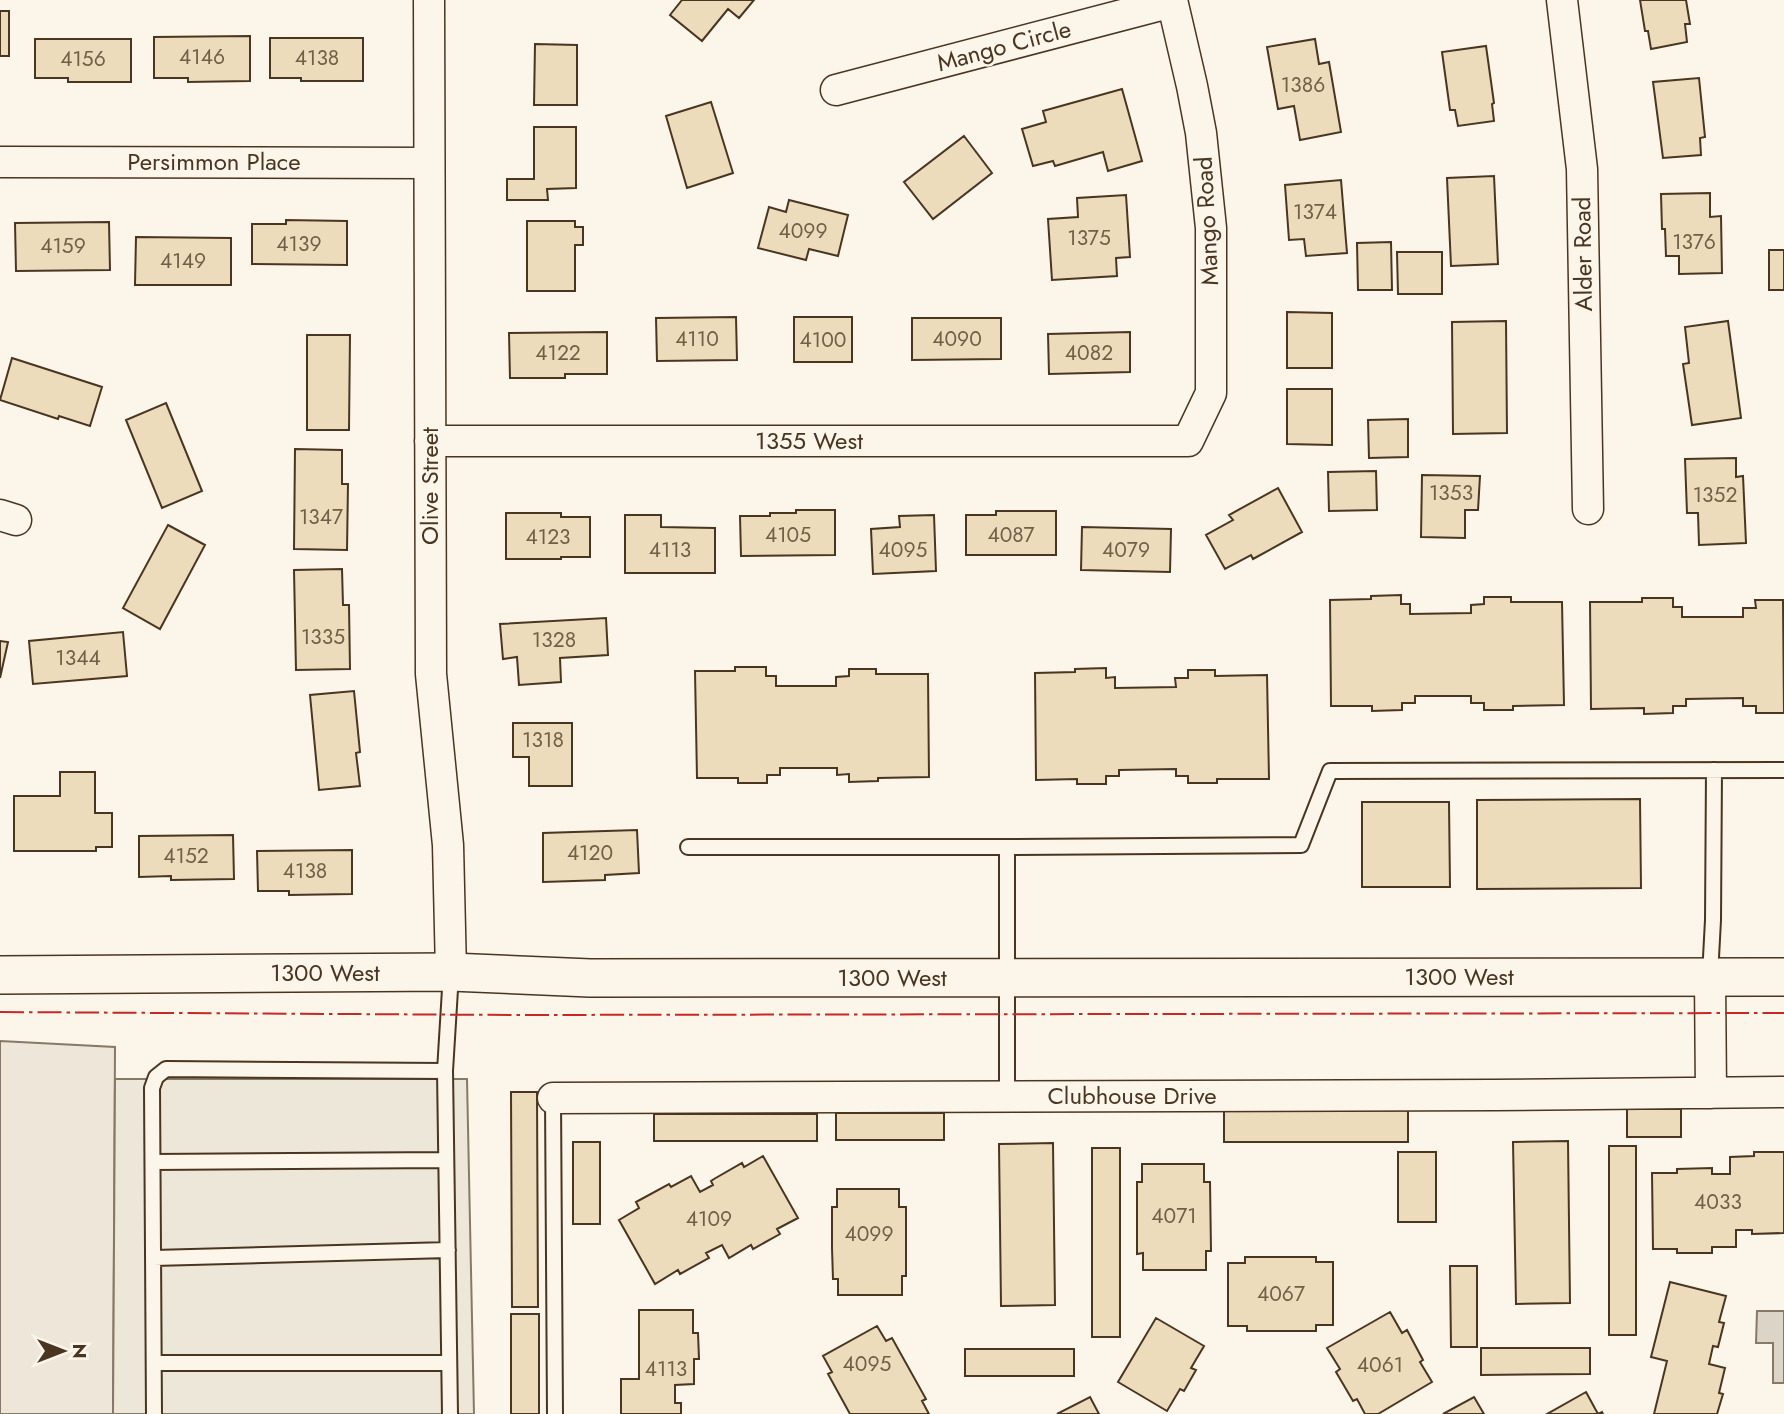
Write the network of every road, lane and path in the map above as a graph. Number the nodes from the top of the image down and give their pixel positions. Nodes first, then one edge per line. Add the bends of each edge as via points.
1 (429, 0) edge
2 (1562, 0) edge
3 (1172, 1) edge
4 (836, 90) dead end
5 (0, 162) edge
6 (428, 163) junction
7 (430, 441) junction
8 (1188, 441) joint
9 (1587, 509) dead end
10 (1714, 770) junction
11 (1784, 770) edge
12 (688, 847) dead end
13 (1007, 847) junction
14 (451, 972) junction
15 (0, 975) edge
16 (1710, 977) junction
17 (1784, 977) edge
18 (1007, 978) junction
19 (445, 1071) junction
20 (1784, 1092) edge
21 (1711, 1093) junction
22 (1007, 1097) junction
23 (553, 1098) joint
24 (446, 1160) junction
25 (153, 1162) junction
26 (447, 1251) junction
27 (154, 1258) junction
28 (154, 1363) junction
29 (449, 1363) junction
30 (155, 1414) edge
31 (450, 1414) edge
32 (555, 1414) edge

1 - 6 street, Olive Street
2 - 9 street, Alder Road via 1581,169
3 - 4 street, Mango Circle
3 - 8 street, Mango Road via 1201,133 1211,228 1211,393
5 - 6 street, Persimmon Place
6 - 7 street, Olive Street
7 - 8 street, 1355 West
7 - 14 street, Olive Street via 431,674 447,845
10 - 11 lane
10 - 13 lane via 1330,771 1301,845
10 - 16 lane
12 - 13 lane
13 - 18 lane
14 - 15 street, 1300 West
14 - 18 street, 1300 West via 590,978
14 - 19 lane
16 - 17 street, 1300 West
16 - 18 street, 1300 West
16 - 21 street
18 - 22 lane
19 - 24 lane
19 - 25 lane via 166,1069 152,1088
20 - 21 street, Clubhouse Drive
21 - 22 street, Clubhouse Drive
22 - 23 street, Clubhouse Drive
23 - 32 lane
24 - 25 lane
24 - 26 lane
25 - 27 lane
26 - 27 lane
26 - 29 lane
27 - 28 lane
28 - 29 lane
28 - 30 lane
29 - 31 lane

